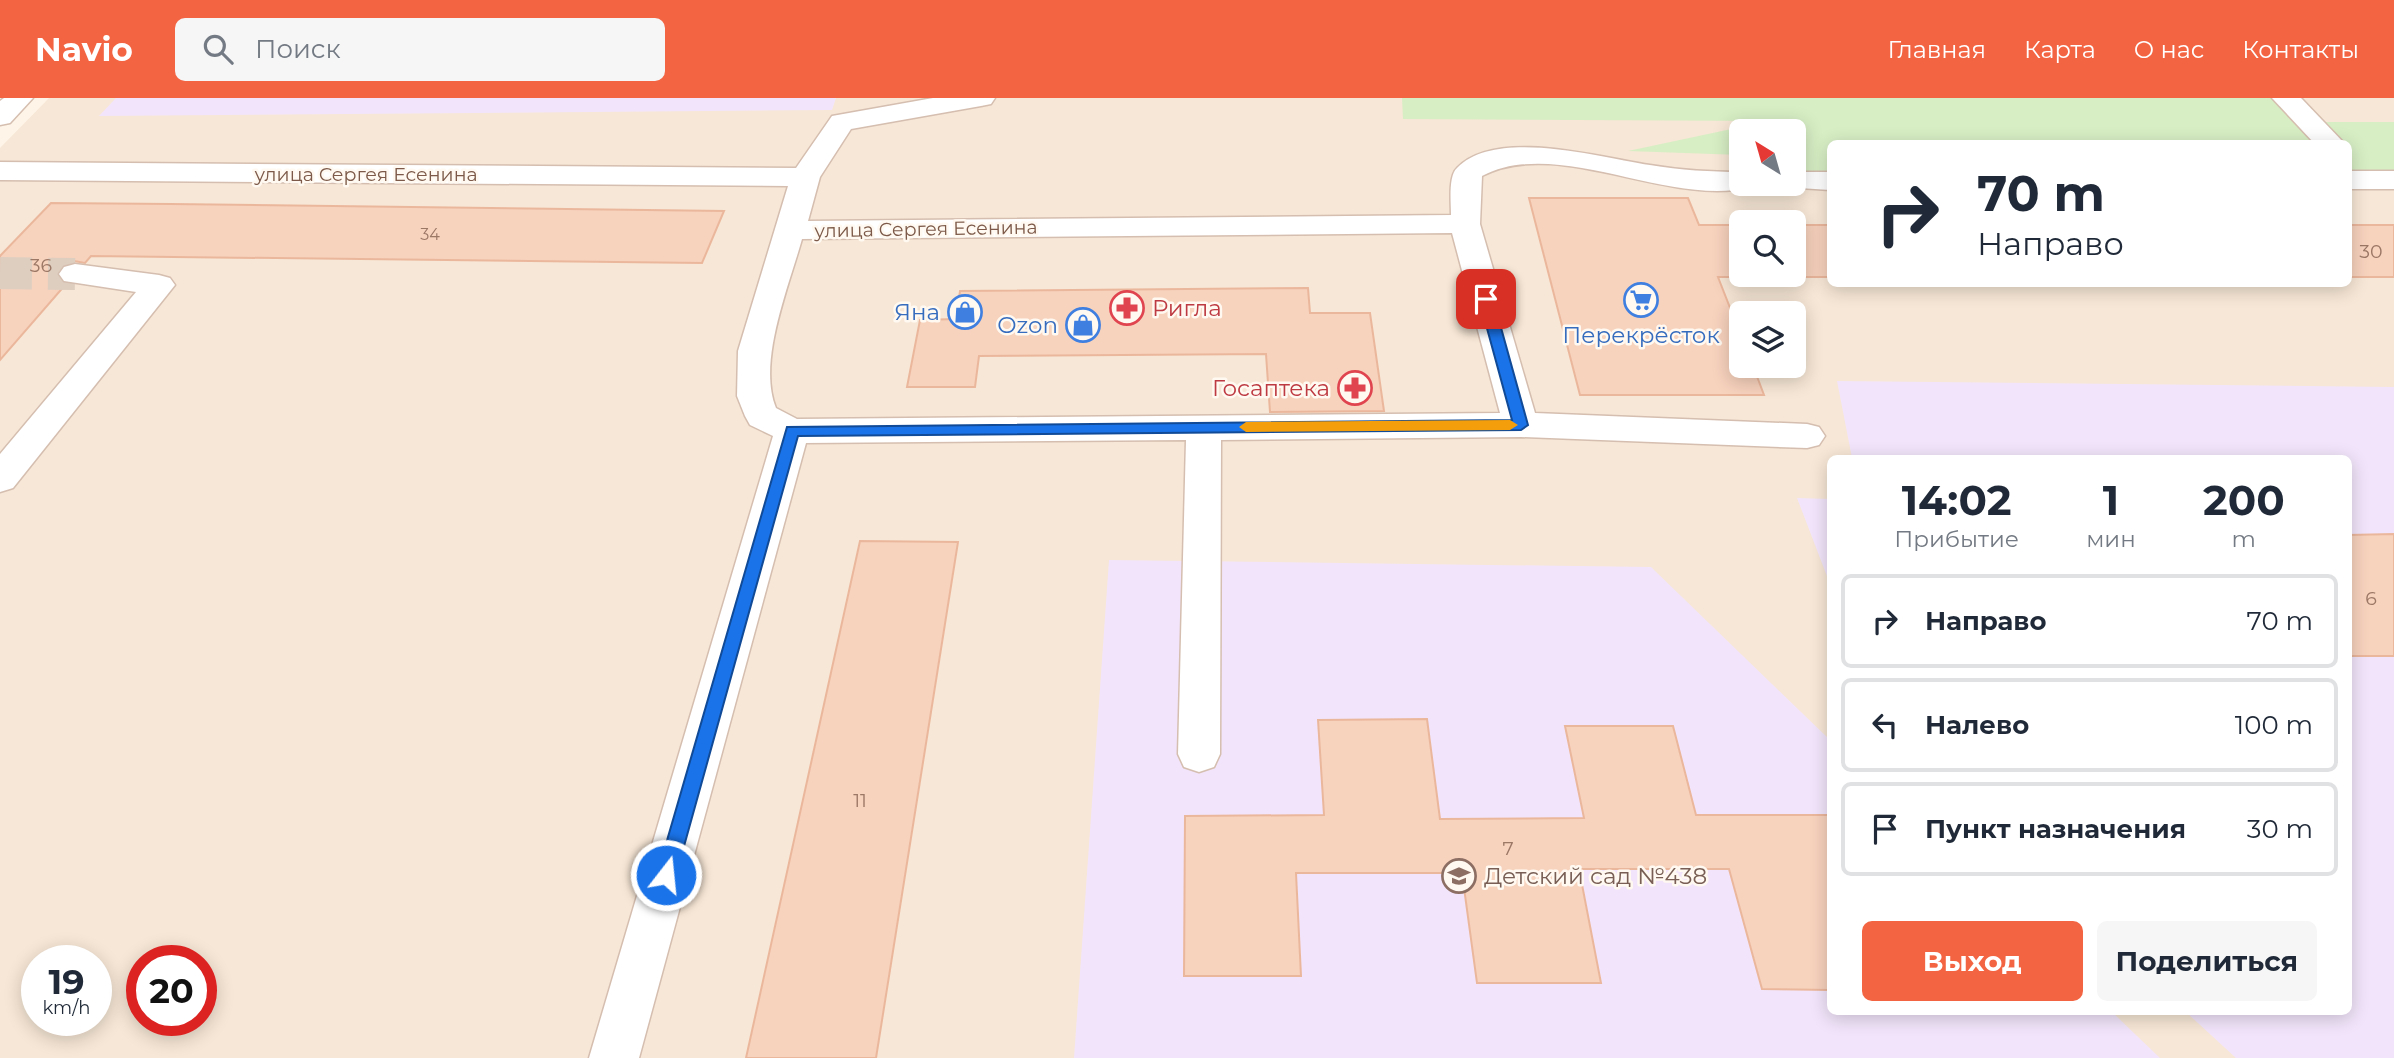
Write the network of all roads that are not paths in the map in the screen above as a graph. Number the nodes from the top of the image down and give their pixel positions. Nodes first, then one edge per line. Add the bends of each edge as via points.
1 (19, 98) edge
2 (981, 98) edge
3 (2286, 98) edge
4 (0, 117) edge
5 (2327, 140) edge
6 (0, 171) edge
7 (805, 177) junction
8 (1729, 181) edge
9 (1806, 181) edge
10 (1827, 181) edge
11 (1465, 224) junction
12 (790, 230) junction
13 (75, 274) tunnel mouth
14 (1521, 425) junction
15 (1204, 427) junction
16 (792, 431) junction
17 (1807, 436) dead end
18 (0, 479) edge
19 (1199, 754) dead end
20 (614, 1058) edge

1 - 4 street
2 - 7 street via 842,122
3 - 5 street
6 - 7 street, улица Сергея Есенина
7 - 12 street, улица Сергея Есенина
8 - 11 street via 1646,173 1582,159 1495,159 1468,172
9 - 10 street
11 - 12 street, улица Сергея Есенина
11 - 14 street
12 - 16 street via 755,351 754,396 762,416
13 - 18 street via 159,285
14 - 15 street
14 - 17 street
15 - 16 street
15 - 19 street
16 - 20 street

